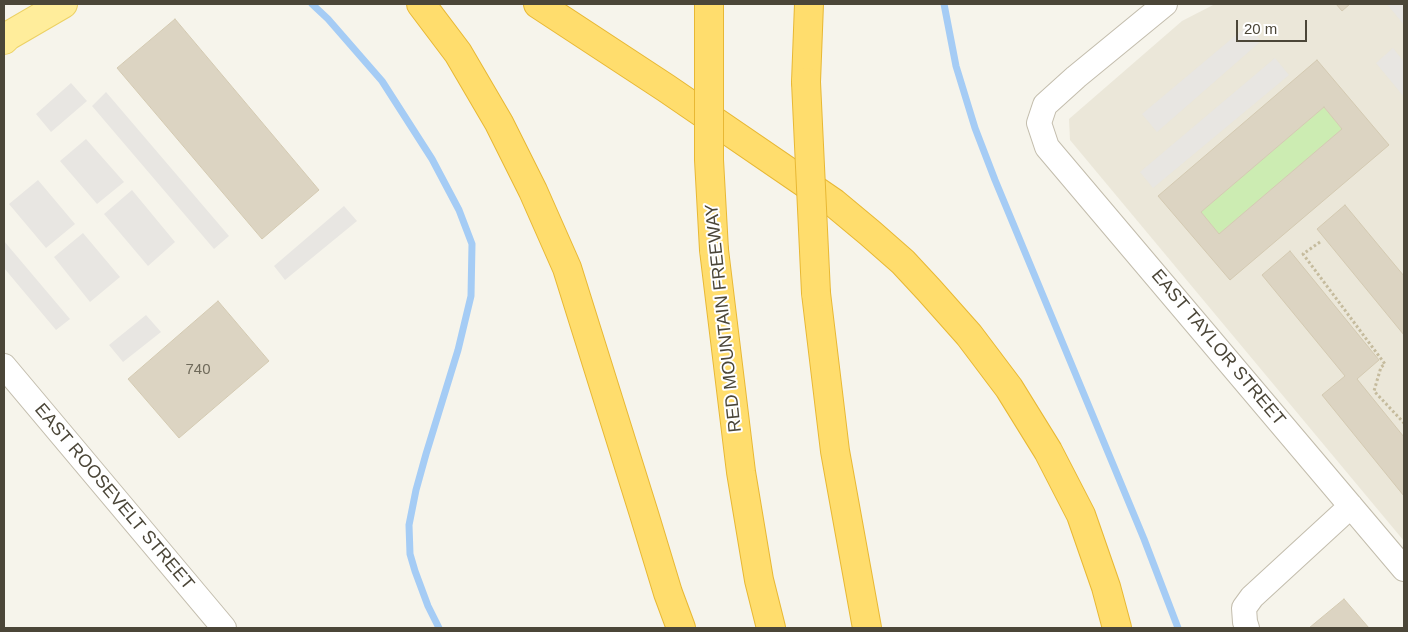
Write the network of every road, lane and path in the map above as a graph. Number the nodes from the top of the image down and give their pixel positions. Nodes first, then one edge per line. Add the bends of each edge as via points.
1 (30, 4) edge
2 (63, 4) edge
3 (421, 4) edge
4 (538, 4) edge
5 (709, 4) edge
6 (809, 4) edge
7 (1165, 4) edge
8 (6, 38) edge
9 (1320, 242) dead end
10 (4, 366) edge
11 (1404, 423) edge
12 (1351, 506) junction
13 (1404, 569) edge
14 (224, 628) edge
15 (681, 628) edge
16 (771, 628) edge
17 (867, 628) edge
18 (1117, 628) edge
19 (1247, 628) edge

1 - 8 main road
2 - 8 main road
3 - 15 highway via 458,52 499,123 567,268
4 - 18 highway via 834,203 922,283 969,335 1009,388 1048,451 1081,515
5 - 16 highway, RED MOUNTAIN FREEWAY, bridge via 709,160 714,250 741,472 759,580
6 - 17 highway, bridge via 806,82 816,293 835,451
7 - 12 street, EAST TAYLOR STREET via 1045,105 1040,123 1047,146
9 - 11 path via 1303,254 1385,364 1381,367 1374,391
10 - 14 street, EAST ROOSEVELT STREET
12 - 13 street, EAST TAYLOR STREET
12 - 19 street via 1252,597 1244,608

